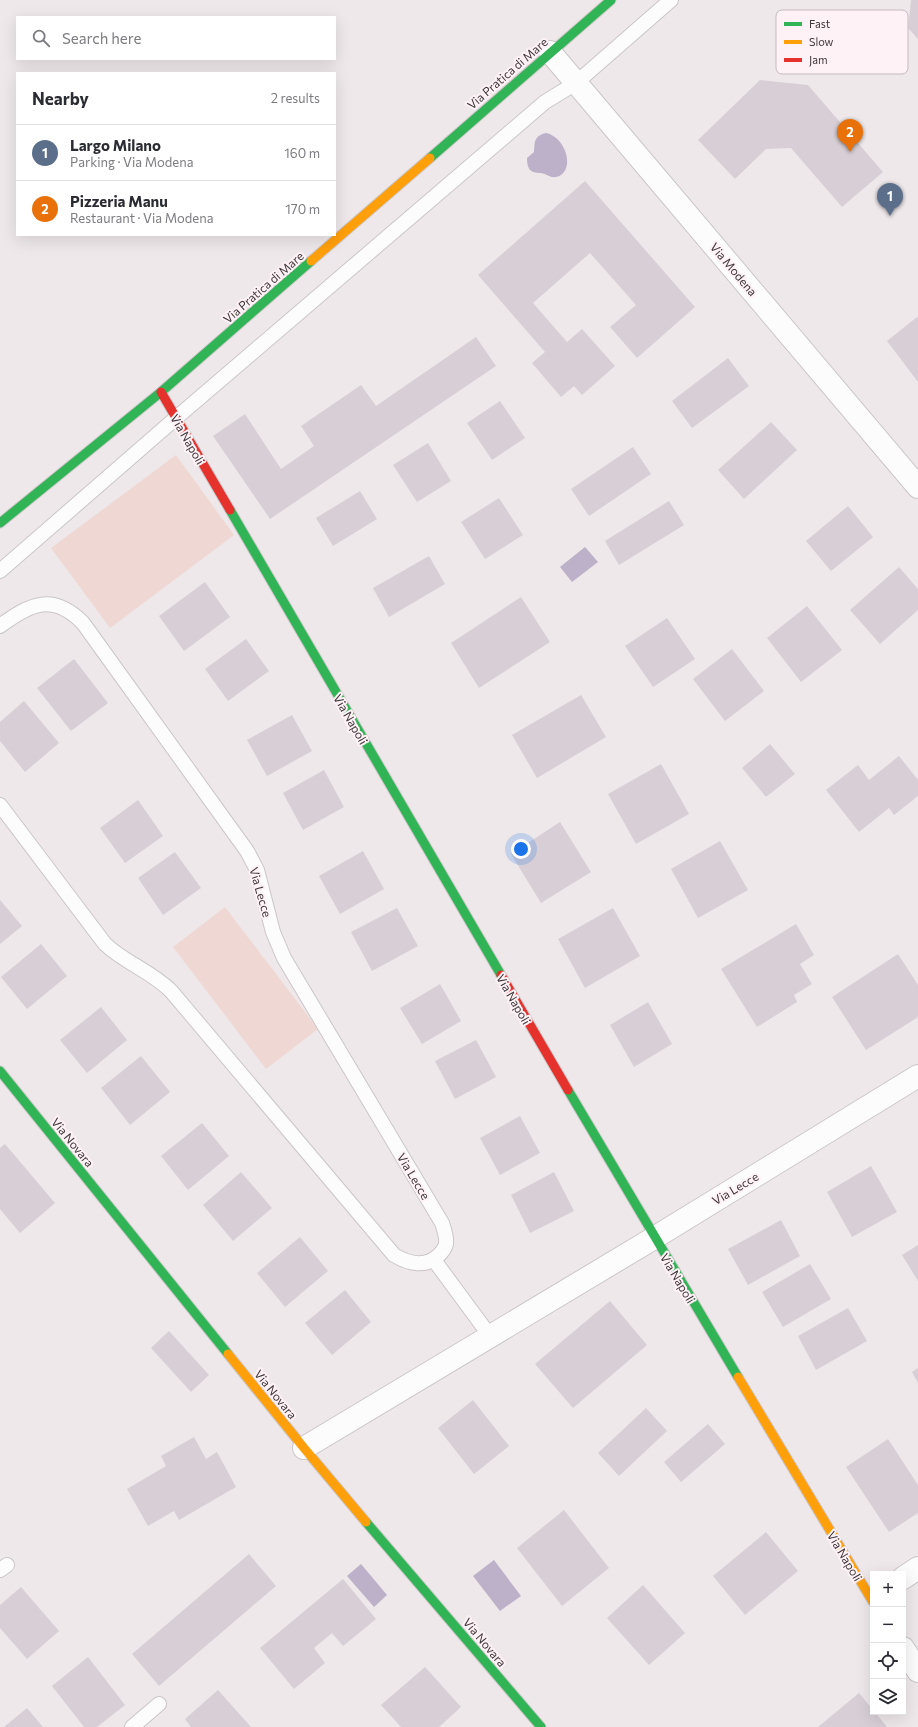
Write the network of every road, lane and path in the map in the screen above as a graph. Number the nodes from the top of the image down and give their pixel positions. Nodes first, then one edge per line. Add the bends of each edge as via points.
1 (611, 0) edge
2 (671, 0) edge
3 (550, 52) junction
4 (576, 83) junction
5 (161, 392) junction
6 (176, 418) junction
7 (918, 487) edge
8 (0, 523) edge
9 (0, 571) edge
10 (0, 626) edge
11 (0, 805) edge
12 (0, 1070) edge
13 (918, 1076) edge
14 (654, 1238) junction
15 (434, 1260) junction
16 (490, 1336) junction
17 (304, 1448) junction
18 (918, 1568) edge
19 (906, 1576) edge
20 (870, 1597) edge
21 (906, 1653) edge
22 (918, 1671) edge
23 (159, 1704) dead end
24 (132, 1727) edge
25 (541, 1727) edge

1 - 3 street, Via Pratica di Mare
2 - 4 lane
3 - 4 street, Via Modena
3 - 5 street, Via Pratica di Mare
4 - 6 lane via 545,102
4 - 7 street, Via Modena
5 - 6 street, Via Napoli
5 - 8 street, Via Pratica di Mare
6 - 9 lane
6 - 14 street, Via Napoli
10 - 15 lane, Via Lecce via 25,609 53,604 64,608 84,623 247,851 257,870 273,932 284,958 442,1223 446,1244
11 - 15 lane via 105,944 123,959 157,978 171,991 394,1255 414,1264
12 - 17 street, Via Novara
13 - 14 street, Via Lecce
14 - 16 street, Via Lecce
14 - 20 street, Via Napoli
15 - 16 lane
16 - 17 street, Via Lecce
17 - 25 street, Via Novara
18 - 19 street
21 - 22 street
23 - 24 lane

